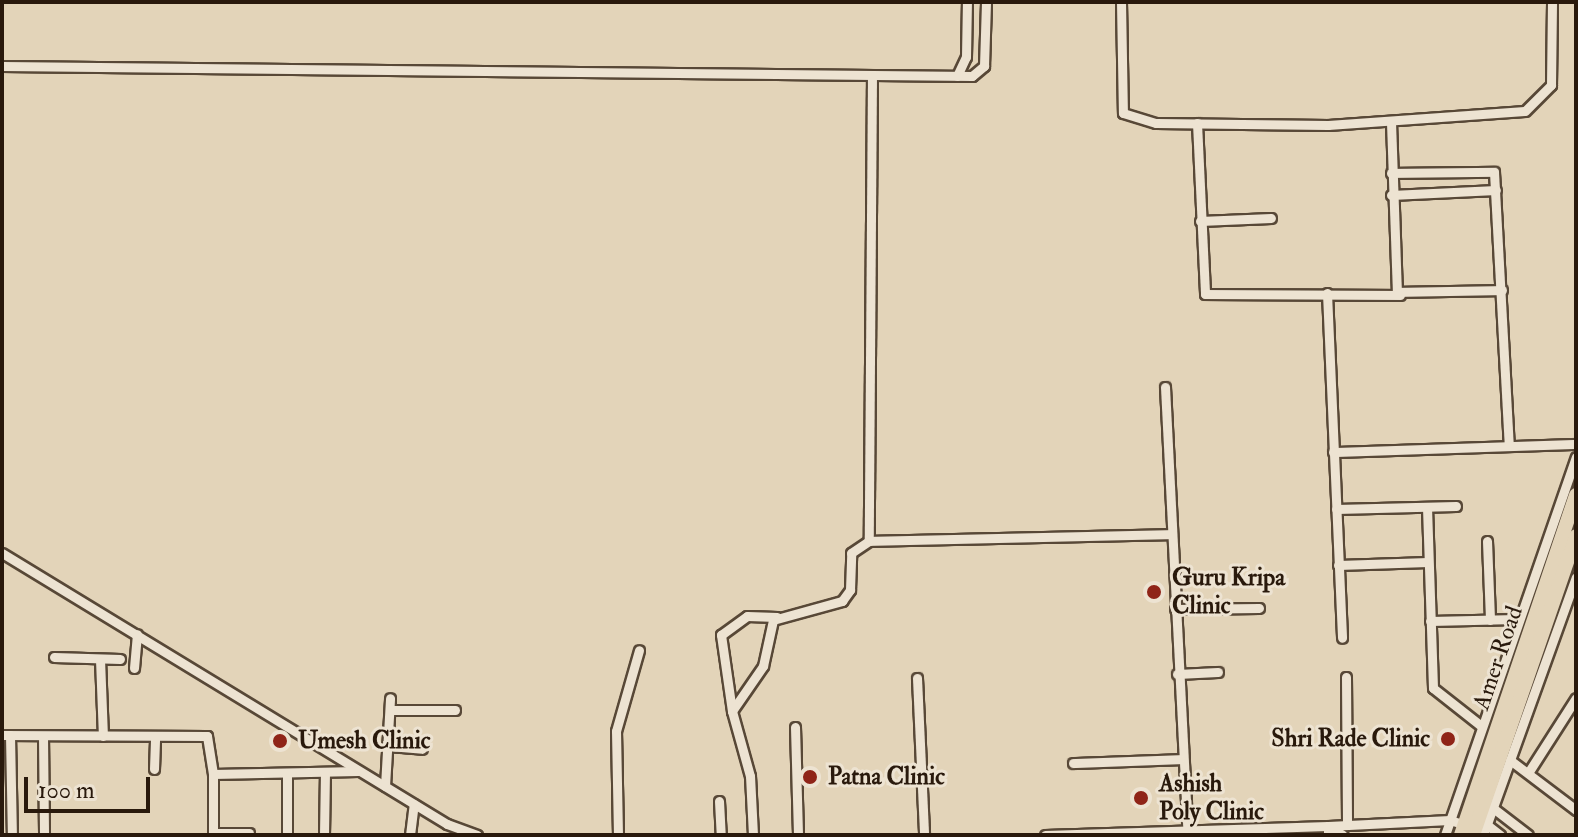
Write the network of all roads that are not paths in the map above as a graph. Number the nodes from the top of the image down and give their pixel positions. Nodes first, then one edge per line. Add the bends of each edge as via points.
1 (967, 2) edge
2 (986, 2) edge
3 (1121, 2) edge
4 (1552, 2) edge
5 (2, 66) edge
6 (872, 75) junction
7 (957, 76) junction
8 (1391, 122) junction
9 (1197, 123) junction
10 (1391, 173) junction
11 (1496, 190) junction
12 (1391, 195) junction
13 (1271, 218) dead end
14 (1200, 221) junction
15 (1502, 290) junction
16 (1327, 293) junction
17 (1400, 295) junction
18 (1165, 387) dead end
19 (1576, 444) edge
20 (1509, 445) junction
21 (1333, 452) junction
22 (1576, 457) edge
23 (1576, 495) edge
24 (1456, 506) dead end
25 (1427, 507) junction
26 (1336, 509) junction
27 (1172, 534) junction
28 (1576, 536) edge
29 (869, 541) junction
30 (1487, 541) dead end
31 (2, 553) edge
32 (1428, 562) junction
33 (1338, 565) junction
34 (1576, 577) edge
35 (1259, 608) dead end
36 (1175, 609) junction
37 (777, 617) junction
38 (1516, 619) junction
39 (1490, 620) junction
40 (1430, 621) junction
41 (137, 634) junction
42 (1342, 638) dead end
43 (639, 650) dead end
44 (54, 657) dead end
45 (100, 659) junction
46 (120, 659) dead end
47 (134, 668) dead end
48 (1218, 672) dead end
49 (1177, 674) junction
50 (1346, 677) dead end
51 (917, 678) dead end
52 (390, 698) dead end
53 (1576, 698) edge
54 (390, 710) junction
55 (455, 710) dead end
56 (732, 711) junction
57 (1480, 725) junction
58 (795, 727) dead end
59 (6, 735) edge
60 (43, 736) junction
61 (103, 736) junction
62 (152, 737) junction
63 (389, 746) junction
64 (422, 749) dead end
65 (1507, 758) junction
66 (1180, 759) junction
67 (1073, 763) dead end
68 (152, 769) dead end
69 (358, 771) junction
70 (325, 773) junction
71 (1528, 773) junction
72 (213, 774) junction
73 (287, 774) junction
74 (385, 786) junction
75 (719, 801) dead end
76 (414, 804) junction
77 (1493, 808) junction
78 (1576, 810) edge
79 (1450, 820) junction
80 (1486, 824) junction
81 (1187, 828) junction
82 (1328, 830) edge
83 (1345, 830) edge
84 (1176, 832) edge
85 (1466, 832) edge
86 (249, 833) dead end
87 (213, 834) edge
88 (1099, 834) edge
89 (12, 835) edge
90 (44, 835) edge
91 (287, 835) edge
92 (324, 835) edge
93 (410, 835) edge
94 (477, 835) edge
95 (618, 835) edge
96 (721, 835) edge
97 (753, 835) edge
98 (798, 835) edge
99 (924, 835) edge
100 (1045, 835) edge
101 (1445, 835) edge
102 (1483, 835) edge
103 (1500, 835) edge
104 (1528, 835) edge

1 - 7 street via 966,57
2 - 7 street via 982,71
3 - 9 street via 1123,113
4 - 8 street via 1551,85 1538,104 1498,116
5 - 6 street
6 - 7 street
6 - 29 street
8 - 9 street
8 - 10 street
9 - 14 street
10 - 11 street via 1488,168
10 - 12 street
11 - 12 street
11 - 15 street
12 - 17 street
13 - 14 street
14 - 16 street via 1207,296
15 - 17 street
15 - 20 street
16 - 17 street
16 - 21 street
18 - 27 street
19 - 20 street
20 - 21 street
21 - 26 street
22 - 38 street
23 - 85 highway, Amer Road
24 - 25 street
25 - 26 street
25 - 32 street
26 - 33 street
27 - 29 street
27 - 36 street
28 - 65 highway, Amer Road
29 - 37 street via 851,553 848,596
30 - 39 street
31 - 41 street
32 - 33 street
32 - 40 street
33 - 42 street
34 - 65 street
35 - 36 street
36 - 49 street
37 - 56 street via 763,666
37 - 56 street via 747,616 721,635
38 - 39 street
38 - 57 street
39 - 40 street
40 - 57 street via 1436,696
41 - 47 street
41 - 69 street
43 - 95 street via 616,731
44 - 45 street
45 - 46 street
45 - 61 street
48 - 49 street
49 - 66 street
50 - 83 street
51 - 99 street
52 - 54 street
53 - 71 street
54 - 55 street
54 - 63 street
56 - 97 street via 750,776
57 - 79 street
58 - 98 street
59 - 60 street
59 - 89 street
60 - 61 street
60 - 90 street
61 - 62 street
62 - 68 street
62 - 72 street via 212,737
63 - 64 street
63 - 74 street
65 - 71 street
65 - 77 street
65 - 85 highway, Amer Road
66 - 67 street
66 - 81 street
69 - 70 street
69 - 74 street
70 - 73 street
70 - 92 street
71 - 78 street
72 - 73 street
72 - 87 street
73 - 91 street
74 - 76 street
75 - 96 street
76 - 93 street
76 - 94 street
77 - 80 street
77 - 104 street
79 - 83 street
79 - 85 street
79 - 101 street
80 - 102 street
80 - 103 street
81 - 82 street
81 - 84 street
82 - 83 street
84 - 88 street
86 - 87 street
88 - 100 street

